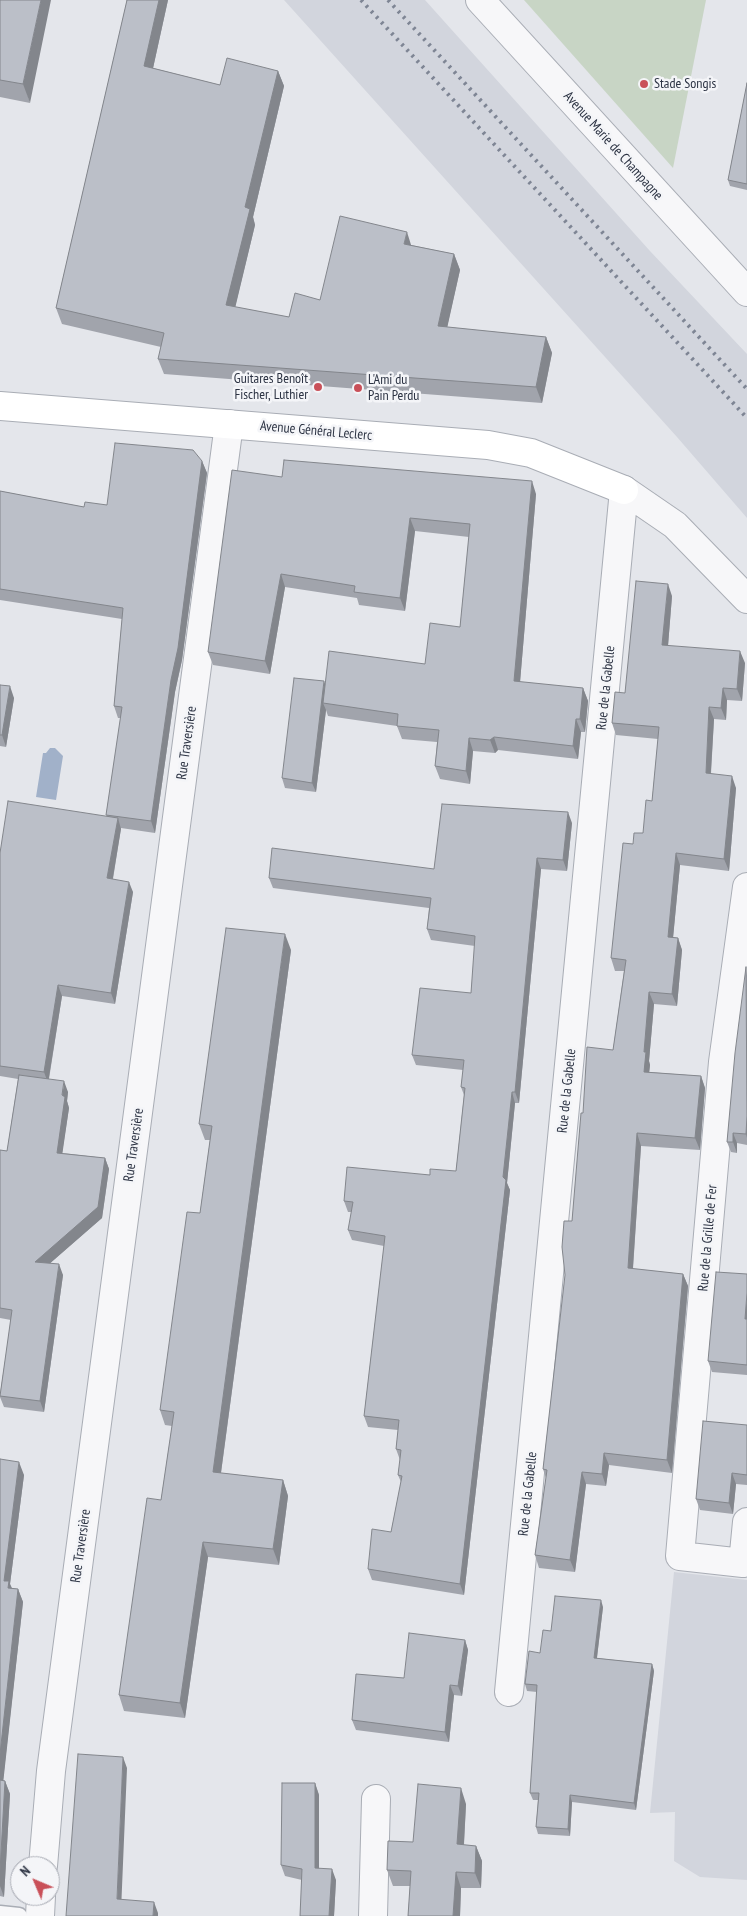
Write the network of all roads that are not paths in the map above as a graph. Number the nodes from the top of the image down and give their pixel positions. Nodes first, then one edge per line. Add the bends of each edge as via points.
1 (480, 0) edge
2 (747, 292) edge
3 (0, 406) edge
4 (229, 424) junction
5 (624, 490) junction
6 (747, 599) edge
7 (747, 887) edge
8 (747, 1522) edge
9 (745, 1563) edge
10 (509, 1692) dead end
11 (376, 1799) dead end
12 (44, 1856) edge
13 (0, 1914) edge
14 (19, 1916) edge
15 (373, 1916) edge

1 - 2 street, Avenue Marie de Champagne
3 - 4 main road, Avenue Général Leclerc
4 - 5 main road, Avenue Général Leclerc via 488,445 530,453
4 - 12 street, Rue Traversière via 52,1762
5 - 6 street via 675,525
5 - 10 street, Rue de la Gabelle
7 - 9 street, Rue de la Grille de Fer via 723,1062 680,1556
8 - 9 street
11 - 15 street
13 - 14 lane

